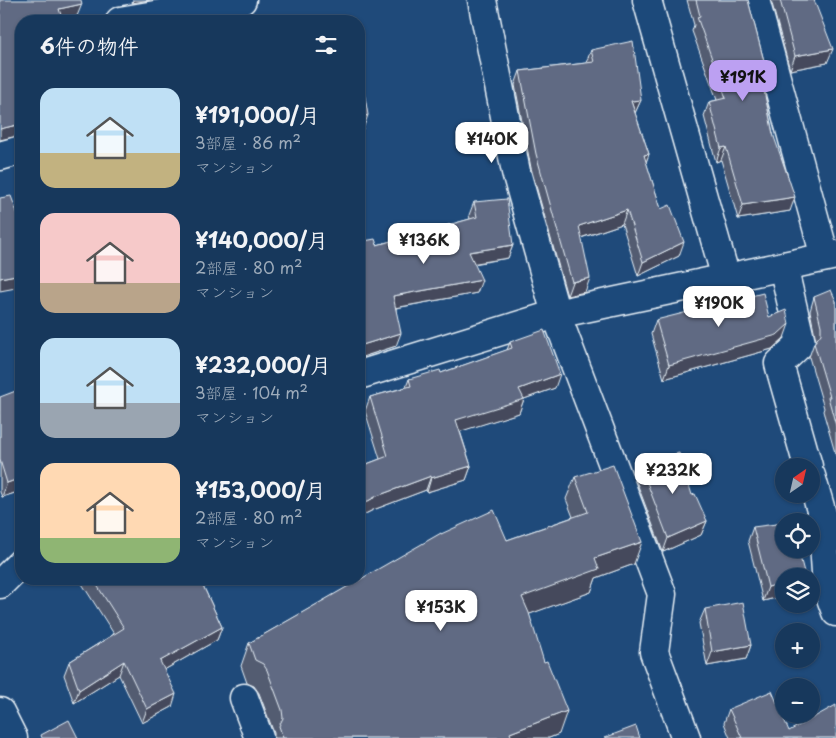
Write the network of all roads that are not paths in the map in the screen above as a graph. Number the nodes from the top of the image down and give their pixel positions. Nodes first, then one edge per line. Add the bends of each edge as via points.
1 (112, 0) edge
2 (242, 0) edge
3 (482, 0) edge
4 (647, 0) edge
5 (755, 0) edge
6 (113, 15) edge
7 (155, 15) edge
8 (15, 152) edge
9 (0, 156) edge
10 (831, 256) edge
11 (783, 266) junction
12 (726, 278) junction
13 (556, 314) junction
14 (365, 373) edge
15 (806, 458) edge
16 (819, 503) edge
17 (15, 569) edge
18 (0, 584) edge
19 (836, 612) edge
20 (244, 698) dead end
21 (0, 712) edge
22 (13, 738) edge
23 (258, 738) edge
24 (686, 738) edge

1 - 6 street
2 - 7 street
3 - 13 street via 516,172
4 - 12 street
5 - 10 street
8 - 9 street
10 - 11 street
11 - 12 street
11 - 15 street via 800,343 779,364
12 - 13 street
13 - 14 street
13 - 24 street via 662,594 654,652
16 - 19 street via 827,588
17 - 18 street
20 - 23 street
21 - 22 street

